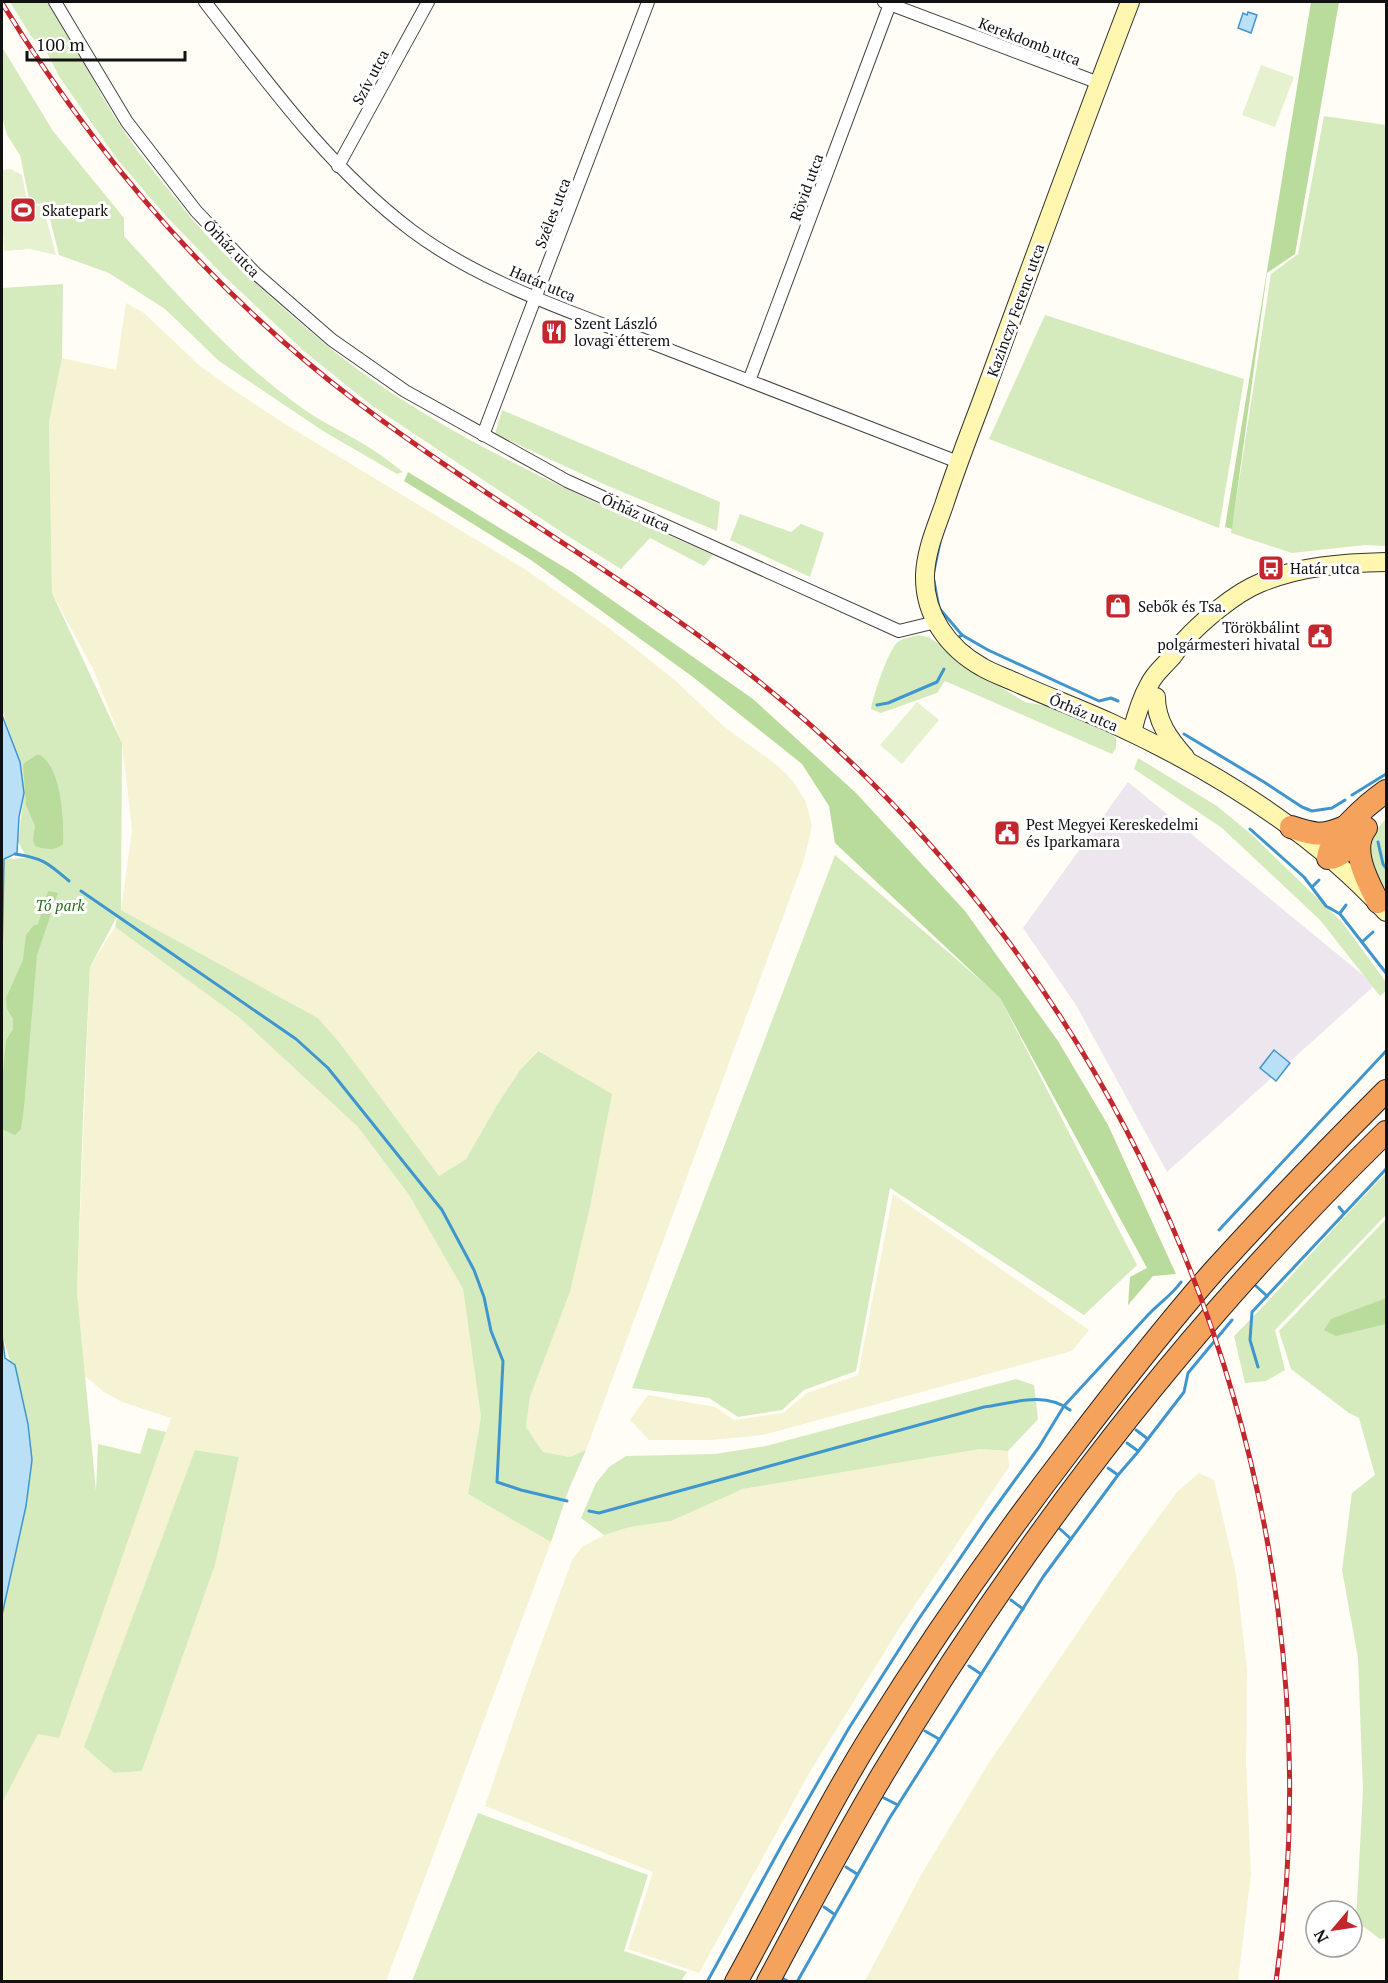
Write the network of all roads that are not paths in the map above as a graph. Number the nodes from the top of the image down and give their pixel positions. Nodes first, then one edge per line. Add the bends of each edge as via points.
1 (55, 2) edge
2 (205, 2) edge
3 (428, 2) edge
4 (648, 2) edge
5 (1130, 2) edge
6 (886, 3) edge
7 (1099, 83) junction
8 (338, 166) junction
9 (536, 298) junction
10 (749, 381) junction
11 (483, 435) junction
12 (958, 462) junction
13 (1386, 562) edge
14 (936, 622) junction
15 (1149, 699) junction
16 (1100, 718) junction
17 (1132, 732) junction
18 (1188, 761) junction
19 (1386, 791) edge
20 (1386, 807) edge
21 (1291, 826) junction
22 (1355, 828) junction
23 (1328, 858) junction
24 (1382, 907) edge
25 (1386, 1072) edge
26 (1386, 1091) edge
27 (1386, 1132) edge
28 (1344, 1133) junction
29 (736, 1982) edge
30 (768, 1982) edge

1 - 11 street, Őrház utca via 127,122 196,212 255,273 332,340 405,391
2 - 8 street, Határ utca
3 - 8 street, Szív utca
4 - 9 street, Széles utca
5 - 7 street, Kazinczy Ferenc utca
6 - 7 street, Kerekdomb utca
6 - 10 street, Rövid utca
7 - 12 street, Kazinczy Ferenc utca
8 - 9 street, Határ utca via 429,243
9 - 10 street, Határ utca
9 - 11 street, Széles utca
10 - 12 street, Határ utca
11 - 14 street, Őrház utca via 567,481 899,631
12 - 14 street, Kazinczy Ferenc utca via 928,549 925,577
13 - 15 street via 1311,567 1257,584 1212,614 1183,642 1155,674
14 - 16 street, Őrház utca via 957,650 982,668
15 - 16 street via 1121,716
15 - 17 street
15 - 18 street
16 - 17 street, Őrház utca
17 - 18 street, Őrház utca
18 - 21 street, Őrház utca
19 - 22 highway
20 - 22 highway
21 - 22 highway via 1325,835
21 - 23 street, Őrház utca
22 - 23 highway via 1333,843
22 - 24 highway via 1361,861
23 - 24 street, Őrház utca
25 - 28 highway via 1353,1110
26 - 28 highway
27 - 30 highway via 1221,1307 1143,1399 1056,1512 980,1621 882,1776
28 - 29 highway via 1213,1273 1140,1359 1024,1510 872,1735

